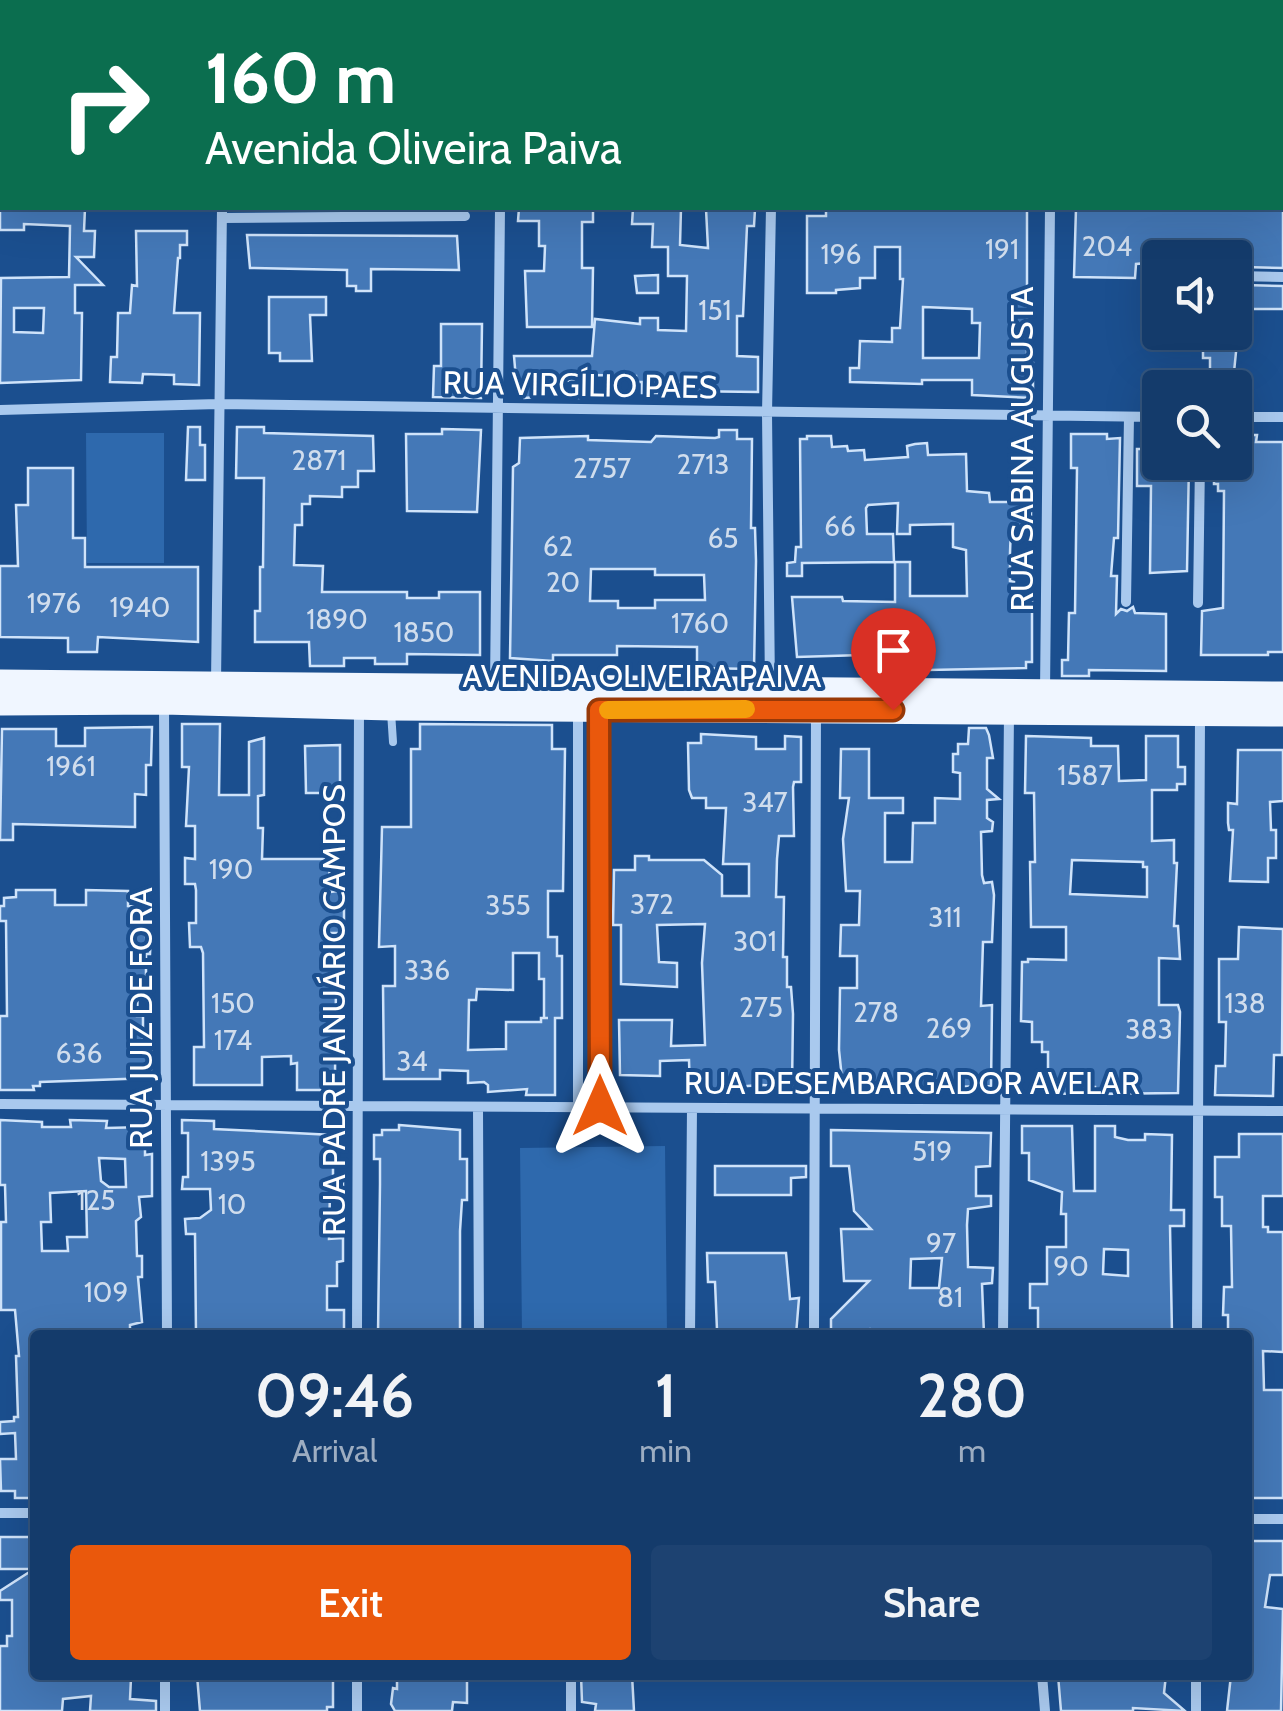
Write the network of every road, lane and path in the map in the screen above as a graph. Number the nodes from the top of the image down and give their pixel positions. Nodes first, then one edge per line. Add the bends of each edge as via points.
1 (500, 210) edge
2 (771, 210) edge
3 (1050, 210) edge
4 (222, 213) edge
5 (465, 216) dead end
6 (1252, 276) edge
7 (1283, 277) edge
8 (218, 404) junction
9 (499, 408) junction
10 (0, 410) edge
11 (767, 413) junction
12 (1047, 416) junction
13 (1129, 416) junction
14 (1142, 416) edge
15 (1283, 417) edge
16 (1252, 418) edge
17 (1200, 480) edge
18 (1126, 602) dead end
19 (1198, 603) dead end
20 (0, 682) edge
21 (216, 683) junction
22 (494, 686) junction
23 (770, 690) junction
24 (1046, 692) junction
25 (1283, 694) edge
26 (360, 696) junction
27 (164, 702) junction
28 (0, 703) edge
29 (392, 708) junction
30 (816, 709) junction
31 (588, 710) junction
32 (1010, 712) junction
33 (1200, 714) junction
34 (1283, 714) edge
35 (392, 742) dead end
36 (166, 1103) junction
37 (0, 1104) edge
38 (600, 1106) junction
39 (358, 1107) junction
40 (578, 1107) junction
41 (478, 1108) junction
42 (692, 1108) junction
43 (816, 1109) junction
44 (1004, 1109) junction
45 (1198, 1109) junction
46 (1283, 1110) edge
47 (167, 1330) edge
48 (358, 1330) edge
49 (478, 1330) edge
50 (690, 1330) edge
51 (814, 1330) edge
52 (1003, 1330) edge
53 (1197, 1330) edge
54 (0, 1512) edge
55 (30, 1512) edge
56 (1252, 1519) edge
57 (1283, 1519) edge
58 (165, 1680) edge
59 (357, 1680) edge
60 (571, 1680) edge
61 (1043, 1680) edge
62 (1196, 1680) edge
63 (164, 1711) edge
64 (357, 1711) edge
65 (571, 1711) edge
66 (1046, 1711) edge
67 (1196, 1711) edge

1 - 9 street
2 - 11 street
3 - 12 street, RUA SABINA AUGUSTA
4 - 5 street
4 - 8 street
6 - 7 street
8 - 9 street, RUA VIRGÍLIO PAES
8 - 10 street, RUA VIRGÍLIO PAES
8 - 21 street
9 - 11 street, RUA VIRGÍLIO PAES
9 - 22 street
11 - 12 street, RUA VIRGÍLIO PAES
11 - 23 street
12 - 13 street, RUA VIRGÍLIO PAES
12 - 24 street, RUA SABINA AUGUSTA
13 - 14 street, RUA VIRGÍLIO PAES
13 - 18 street
15 - 16 street
17 - 19 street
20 - 21 main road, AVENIDA OLIVEIRA PAIVA
21 - 26 main road, AVENIDA OLIVEIRA PAIVA
22 - 23 main road, AVENIDA OLIVEIRA PAIVA
22 - 26 main road, AVENIDA OLIVEIRA PAIVA
23 - 24 main road, AVENIDA OLIVEIRA PAIVA
24 - 25 main road, AVENIDA OLIVEIRA PAIVA
26 - 27 main road, AVENIDA OLIVEIRA PAIVA
26 - 29 main road, AVENIDA OLIVEIRA PAIVA
26 - 39 street, RUA PADRE JANUÁRIO CAMPOS
27 - 28 main road, AVENIDA OLIVEIRA PAIVA
27 - 36 street, RUA JUIZ DE FORA
29 - 31 main road, AVENIDA OLIVEIRA PAIVA
29 - 35 lane
30 - 31 main road, AVENIDA OLIVEIRA PAIVA
30 - 32 main road, AVENIDA OLIVEIRA PAIVA
30 - 43 street
31 - 38 street
31 - 40 street
32 - 33 main road, AVENIDA OLIVEIRA PAIVA
32 - 44 street
33 - 34 main road, AVENIDA OLIVEIRA PAIVA
33 - 45 street
36 - 37 street, RUA DESEMBARGADOR AVELAR
36 - 39 street, RUA DESEMBARGADOR AVELAR
36 - 47 street, RUA JUIZ DE FORA
38 - 40 street, RUA DESEMBARGADOR AVELAR
38 - 42 street, RUA DESEMBARGADOR AVELAR
39 - 41 street, RUA DESEMBARGADOR AVELAR
39 - 48 street, RUA PADRE JANUÁRIO CAMPOS
40 - 41 street, RUA DESEMBARGADOR AVELAR
41 - 49 street
42 - 43 street, RUA DESEMBARGADOR AVELAR
42 - 50 street
43 - 44 street, RUA DESEMBARGADOR AVELAR
43 - 51 street
44 - 45 street, RUA DESEMBARGADOR AVELAR
44 - 52 street
45 - 46 street, RUA DESEMBARGADOR AVELAR
45 - 53 street
54 - 55 street
56 - 57 street
58 - 63 street
59 - 64 street
60 - 65 street
61 - 66 street
62 - 67 street

